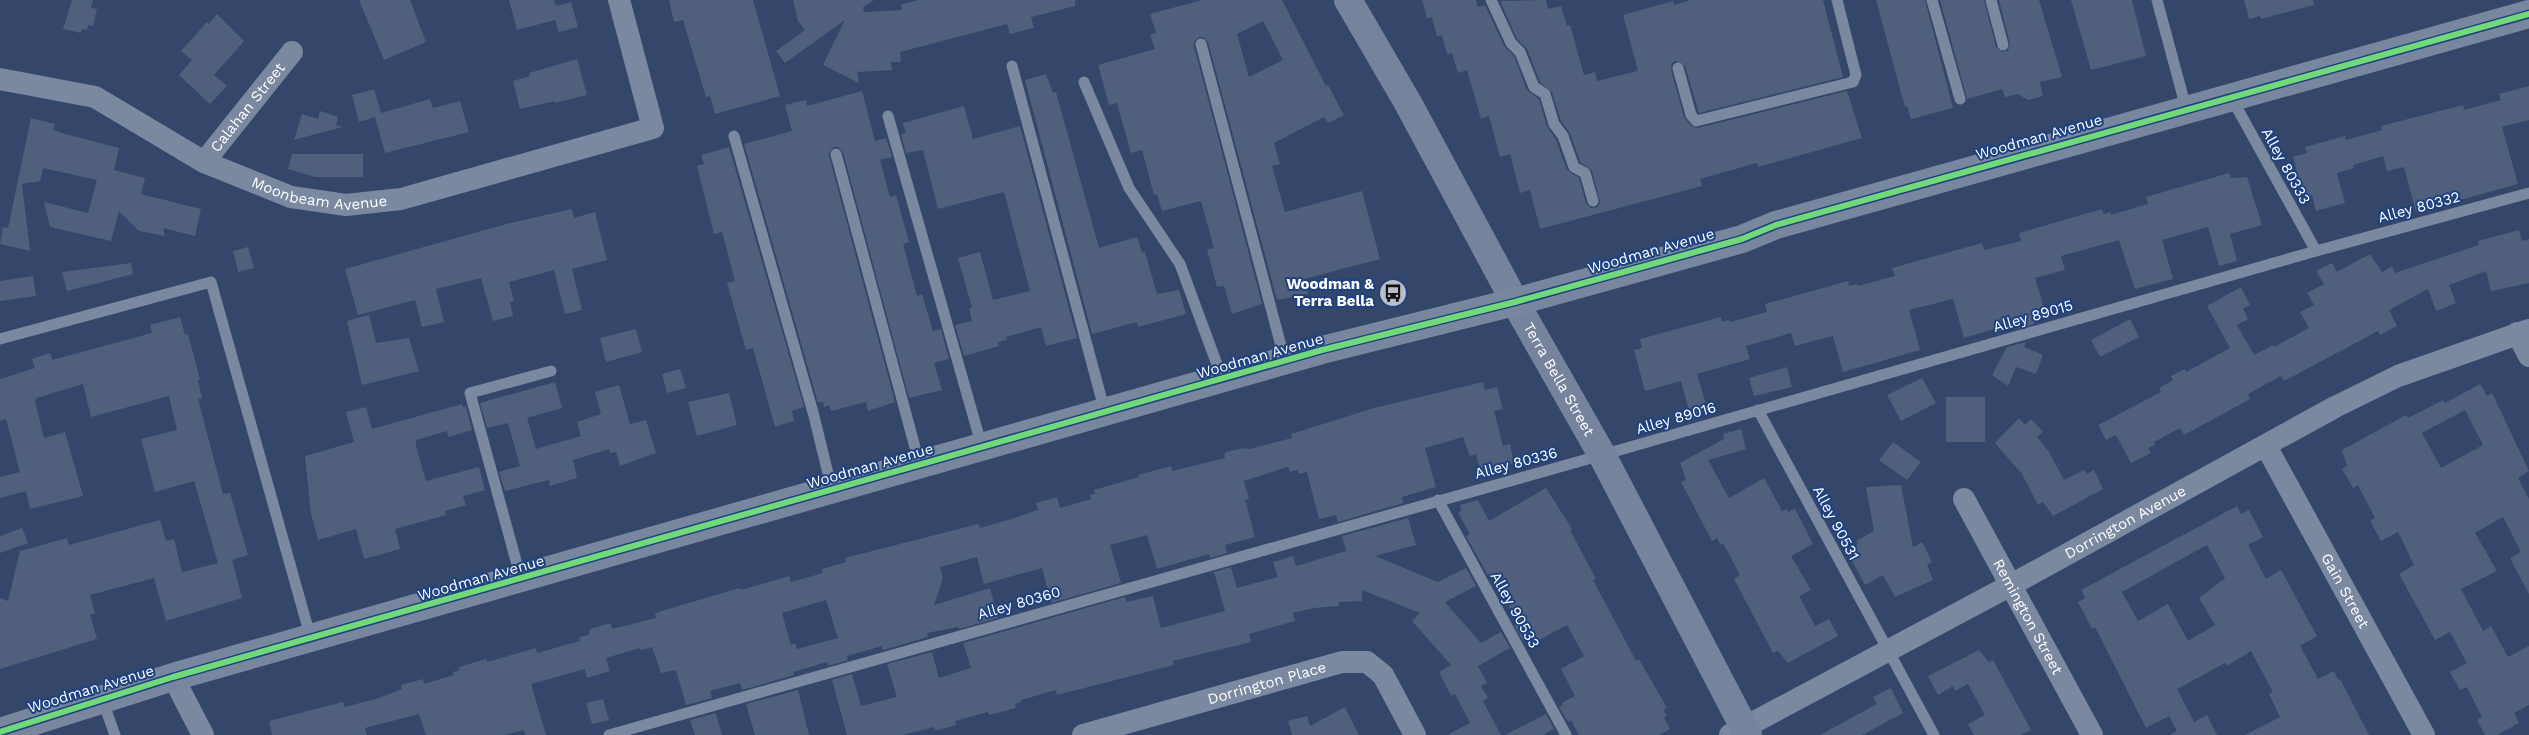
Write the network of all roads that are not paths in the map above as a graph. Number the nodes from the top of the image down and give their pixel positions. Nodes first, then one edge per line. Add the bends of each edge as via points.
1 (619, 0) edge
2 (1348, 0) edge
3 (1491, 0) edge
4 (1837, 0) edge
5 (1932, 0) edge
6 (1991, 0) edge
7 (2157, 0) edge
8 (2529, 14) edge
9 (1200, 44) dead end
10 (2003, 45) dead end
11 (292, 52) dead end
12 (1012, 66) dead end
13 (1678, 68) dead end
14 (0, 79) edge
15 (1084, 82) dead end
16 (2230, 96) junction
17 (1960, 99) dead end
18 (2186, 108) junction
19 (888, 116) dead end
20 (734, 136) dead end
21 (836, 154) dead end
22 (204, 162) junction
23 (2529, 193) edge
24 (1594, 201) dead end
25 (2316, 251) junction
26 (1515, 302) junction
27 (2523, 332) edge
28 (0, 339) edge
29 (2529, 356) edge
30 (1286, 362) junction
31 (551, 371) dead end
32 (1223, 380) junction
33 (1758, 410) junction
34 (1105, 412) junction
35 (2266, 446) junction
36 (982, 447) junction
37 (1602, 455) junction
38 (920, 466) junction
39 (832, 490) junction
40 (1964, 499) dead end
41 (1438, 500) junction
42 (520, 579) junction
43 (2011, 584) junction
44 (311, 639) junction
45 (1888, 651) junction
46 (173, 677) junction
47 (102, 700) junction
48 (0, 732) edge
49 (1740, 733) edge
50 (115, 735) edge
51 (203, 735) edge
52 (609, 735) edge
53 (1083, 735) edge
54 (1414, 735) edge
55 (1566, 735) edge
56 (1934, 735) edge
57 (2092, 735) edge
58 (2424, 735) edge

1 - 22 street, Moonbeam Avenue via 653,128 401,198 346,205 291,197
2 - 26 main road, Terra Bella Street via 1408,103
3 - 24 lane via 1511,43 1520,52 1534,87 1545,94 1554,124 1563,136 1574,167 1585,173
4 - 13 lane via 1856,75 1853,82 1696,121 1691,115
5 - 17 lane
6 - 10 lane
7 - 18 lane
8 - 16 main road, Woodman Avenue
9 - 30 lane
11 - 22 street, Calahan Street
12 - 34 lane
14 - 22 street, Moonbeam Avenue via 95,97
15 - 32 lane via 1129,188 1180,264
16 - 18 main road, Woodman Avenue
16 - 25 lane, Alley 80333
18 - 26 main road, Woodman Avenue via 1776,225 1742,239
19 - 36 lane
20 - 39 lane
21 - 38 lane
23 - 25 lane, Alley 80332
25 - 33 lane, Alley 89015
26 - 30 main road, Woodman Avenue
26 - 37 main road, Terra Bella Street
27 - 29 street
27 - 35 street, Dorrington Avenue via 2398,376
28 - 44 lane via 211,282
30 - 32 main road, Woodman Avenue
31 - 42 lane via 470,393
32 - 34 main road, Woodman Avenue
33 - 37 lane, Alley 89016
33 - 45 lane, Alley 90531
34 - 36 main road, Woodman Avenue
35 - 43 street, Dorrington Avenue
35 - 58 street, Gain Street
36 - 38 main road, Woodman Avenue
37 - 41 lane, Alley 80336
37 - 49 main road, Terra Bella Street
38 - 39 main road, Woodman Avenue
39 - 42 main road, Woodman Avenue
40 - 43 street, Remington Street
41 - 52 lane, Alley 80360
41 - 55 lane, Alley 90533
42 - 44 main road, Woodman Avenue
43 - 45 street, Dorrington Avenue
43 - 57 street, Remington Street
44 - 46 main road, Woodman Avenue
45 - 49 street, Dorrington Avenue
45 - 56 lane, Alley 90531
46 - 47 main road, Woodman Avenue
46 - 51 street
47 - 48 main road, Woodman Avenue
47 - 50 lane
53 - 54 street, Dorrington Place via 1342,662 1367,662 1382,675

